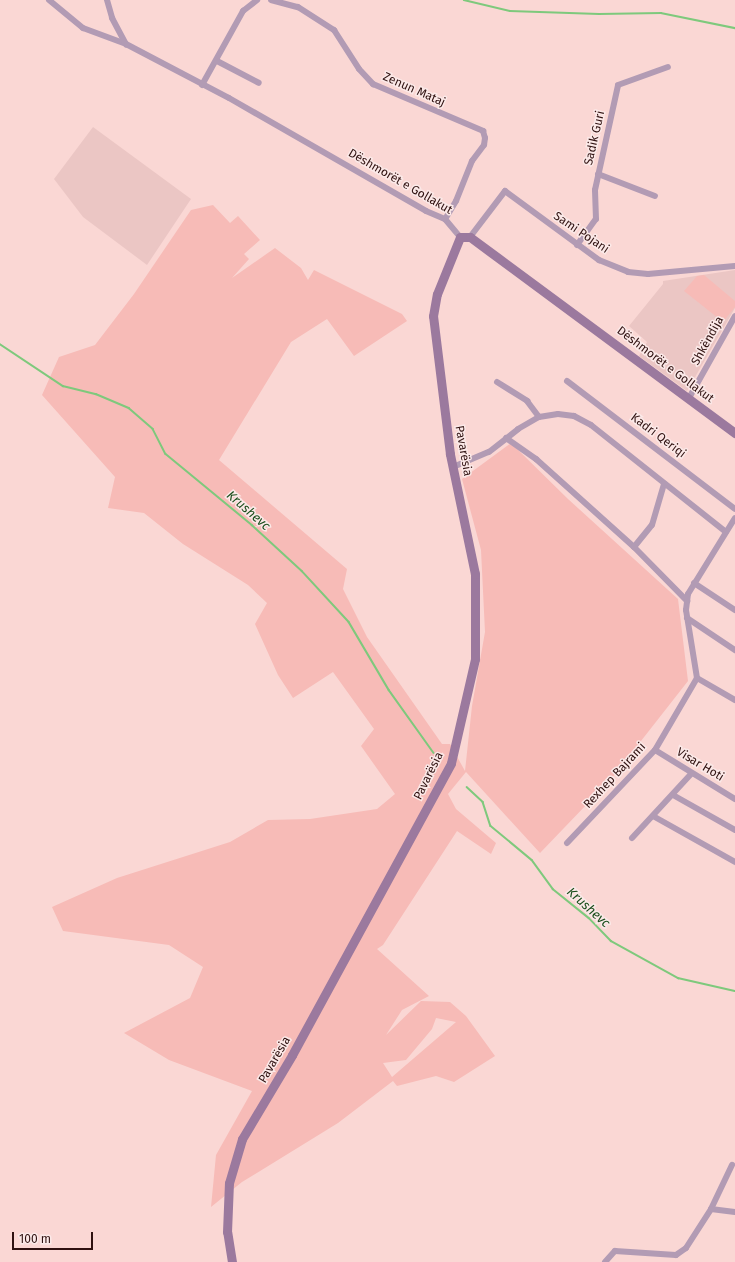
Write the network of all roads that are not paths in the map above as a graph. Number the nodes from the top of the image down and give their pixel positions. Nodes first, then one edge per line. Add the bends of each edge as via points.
1 (49, 0) edge
2 (107, 0) edge
3 (257, 0) edge
4 (271, 0) edge
5 (126, 44) junction
6 (217, 61) junction
7 (668, 67) dead end
8 (259, 83) dead end
9 (202, 85) junction
10 (598, 174) junction
11 (655, 196) dead end
12 (445, 219) junction
13 (460, 237) junction
14 (470, 237) junction
15 (578, 245) junction
16 (735, 266) edge
17 (735, 316) edge
18 (567, 381) dead end
19 (497, 382) dead end
20 (689, 398) junction
21 (539, 416) junction
22 (735, 433) edge
23 (506, 438) junction
24 (453, 467) junction
25 (664, 484) junction
26 (735, 509) edge
27 (735, 518) edge
28 (726, 532) junction
29 (634, 547) junction
30 (694, 583) junction
31 (687, 601) junction
32 (735, 610) edge
33 (688, 618) junction
34 (735, 650) edge
35 (698, 678) junction
36 (735, 700) edge
37 (655, 750) junction
38 (692, 773) junction
39 (673, 794) junction
40 (735, 799) edge
41 (653, 816) junction
42 (735, 830) edge
43 (632, 838) dead end
44 (567, 843) dead end
45 (735, 862) edge
46 (732, 1165) dead end
47 (711, 1209) junction
48 (735, 1212) edge
49 (232, 1262) edge
50 (605, 1262) edge

1 - 5 street, Dëshmorët e Gollakut via 83,28
2 - 5 street via 112,18
3 - 6 street via 243,11
4 - 12 street, Zenun Mataj via 298,7 334,30 359,69 373,84 483,131 486,138 484,145 472,161 456,201
5 - 9 street, Dëshmorët e Gollakut
6 - 8 street
6 - 9 street
7 - 10 street, Sadik Guri via 618,85
9 - 12 street, Dëshmorët e Gollakut via 426,211
10 - 11 street
10 - 15 street, Sadik Guri via 595,190 596,219
12 - 13 street, Dëshmorët e Gollakut
13 - 14 street
13 - 24 street, Pavarësia via 437,294 433,316
14 - 15 street, Sami Pojani via 505,191
14 - 20 street, Dëshmorët e Gollakut
15 - 16 street, Sami Pojani via 599,260 628,272 642,274
17 - 20 street, Shkëndija
18 - 26 street, Kadri Qeriqi
19 - 21 street via 527,401
20 - 22 street, Dëshmorët e Gollakut
21 - 23 street
21 - 25 street via 574,416 591,425
23 - 24 street via 488,452
23 - 29 street via 536,460
24 - 49 street, Pavarësia via 475,582 475,659 451,763 292,1055 242,1140 229,1183 227,1232
25 - 28 street
25 - 29 street via 652,525
27 - 28 street
28 - 30 street
29 - 31 street
30 - 31 street
30 - 32 street
31 - 33 street
33 - 34 street
33 - 35 street
35 - 36 street
35 - 37 street, Rexhep Bajrami
37 - 38 street, Visar Hoti
37 - 44 street, Rexhep Bajrami
38 - 39 street
38 - 40 street, Visar Hoti
39 - 41 street
39 - 42 street
41 - 43 street
41 - 45 street
46 - 47 street
47 - 48 street
47 - 50 street via 680,1253 660,1256 615,1251

